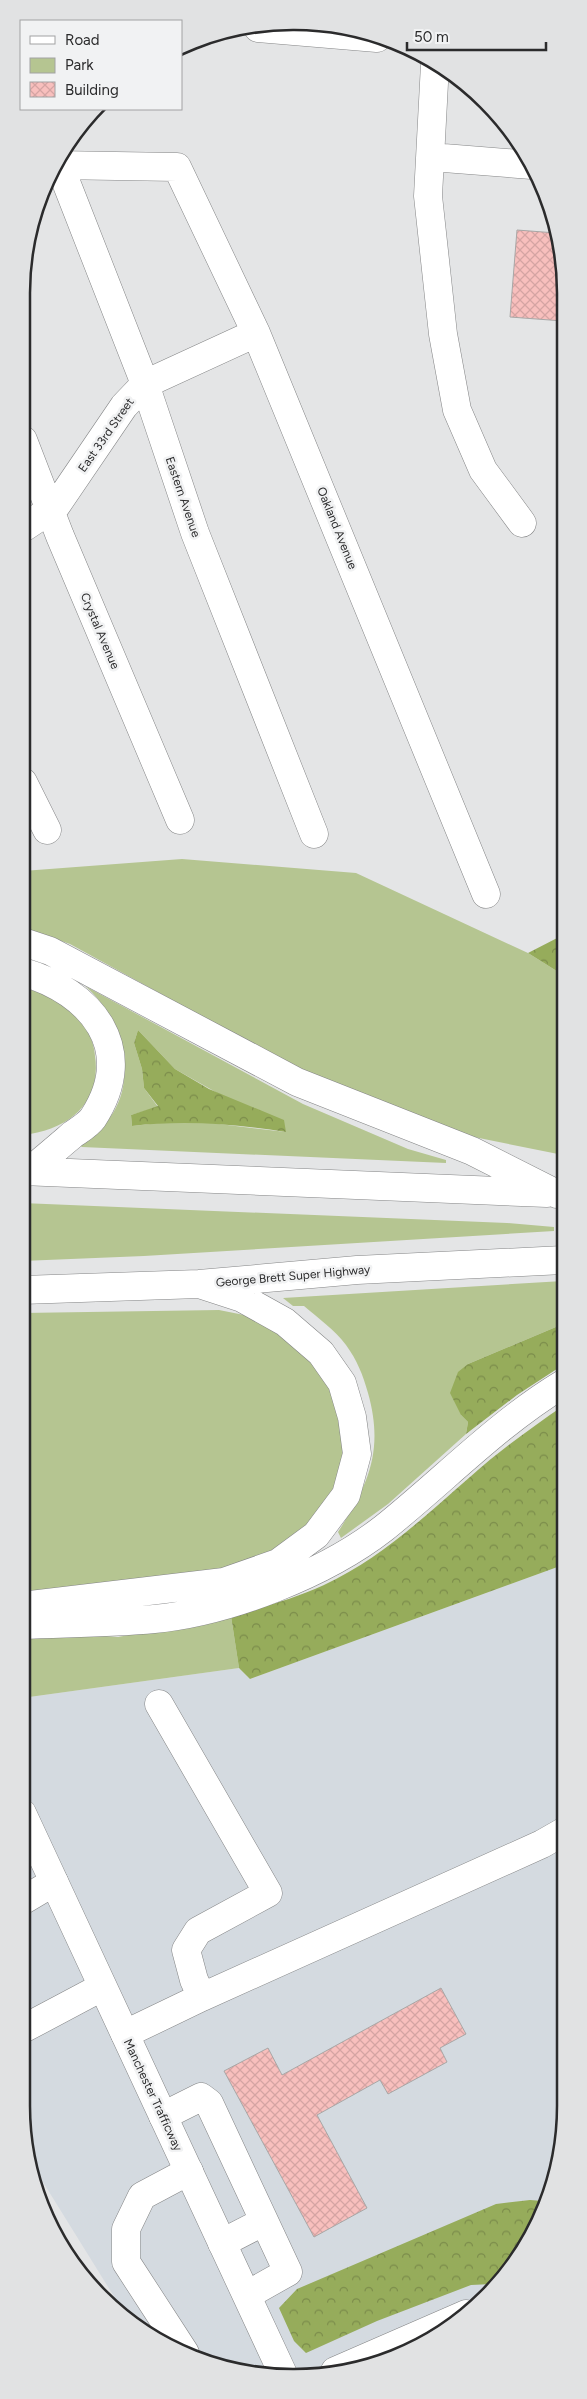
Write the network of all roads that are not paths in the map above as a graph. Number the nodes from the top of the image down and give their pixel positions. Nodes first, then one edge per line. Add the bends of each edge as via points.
1 (287, 30) edge
2 (347, 35) edge
3 (435, 71) edge
4 (431, 157) junction
5 (64, 163) edge
6 (523, 164) edge
7 (61, 170) edge
8 (256, 333) junction
9 (145, 384) junction
10 (30, 458) edge
11 (51, 510) junction
12 (522, 523) dead end
13 (30, 524) edge
14 (30, 796) edge
15 (180, 820) dead end
16 (47, 830) dead end
17 (314, 834) dead end
18 (486, 894) dead end
19 (30, 944) edge
20 (30, 974) edge
21 (30, 1168) edge
22 (30, 1172) edge
23 (557, 1193) edge
24 (557, 1194) edge
25 (557, 1260) edge
26 (199, 1284) junction
27 (30, 1290) edge
28 (557, 1388) edge
29 (30, 1620) edge
30 (30, 1621) edge
31 (159, 1704) dead end
32 (30, 1830) edge
33 (557, 1835) edge
34 (54, 1882) junction
35 (30, 1897) edge
36 (102, 1987) junction
37 (202, 1997) junction
38 (30, 2025) edge
39 (125, 2034) junction
40 (163, 2116) junction
41 (189, 2171) junction
42 (263, 2222) junction
43 (222, 2243) junction
44 (247, 2295) junction
45 (438, 2326) edge
46 (178, 2343) edge
47 (358, 2361) edge
48 (280, 2368) edge

1 - 2 main road
3 - 4 main road
4 - 6 main road
4 - 12 main road via 428,196 443,334 457,410 483,470
5 - 8 main road, Oakland Avenue via 177,167
7 - 9 main road, Eastern Avenue
8 - 9 main road, East 33rd Street
8 - 18 main road, Oakland Avenue
9 - 11 main road, East 33rd Street via 124,406 67,492
9 - 17 main road, Eastern Avenue via 195,533
10 - 11 main road, Crystal Avenue
11 - 13 main road, East 33rd Street
11 - 15 main road, Crystal Avenue
14 - 16 main road
19 - 23 main road via 50,951 297,1082 472,1151
20 - 21 main road via 69,992 91,1011 104,1032 111,1060 108,1089 92,1119
22 - 24 main road
25 - 26 main road, George Brett Super Highway via 357,1270
26 - 27 main road, George Brett Super Highway
26 - 29 main road via 242,1298 285,1322 326,1360 342,1383 352,1417 357,1454 346,1495 316,1535 278,1563 224,1582
28 - 30 main road via 515,1415 383,1528 307,1573 249,1598 155,1619
31 - 37 main road via 268,1893 198,1931 186,1950
32 - 34 main road, Manchester Trafficway
33 - 37 main road
34 - 35 main road
34 - 36 main road, Manchester Trafficway
36 - 38 main road
36 - 39 main road, Manchester Trafficway
37 - 39 main road
39 - 40 main road, Manchester Trafficway
40 - 41 main road, Manchester Trafficway
40 - 42 main road via 201,2097 210,2103
41 - 43 main road, Manchester Trafficway
41 - 46 main road via 142,2196 126,2229 126,2262
42 - 43 main road
42 - 44 main road via 288,2272
43 - 44 main road, Manchester Trafficway
44 - 48 main road, Manchester Trafficway
45 - 47 main road

